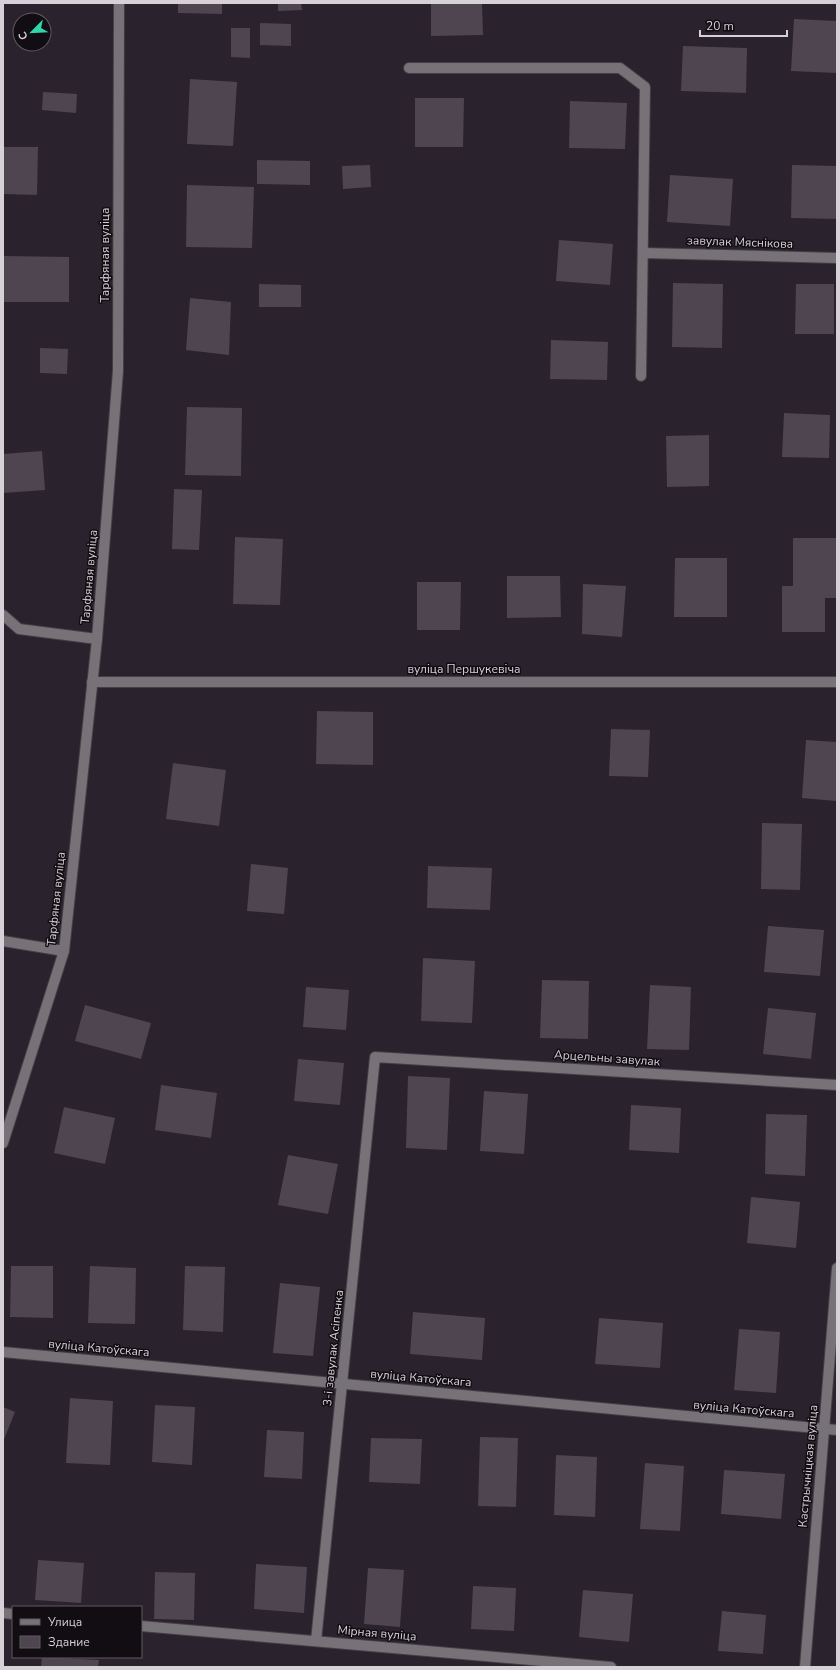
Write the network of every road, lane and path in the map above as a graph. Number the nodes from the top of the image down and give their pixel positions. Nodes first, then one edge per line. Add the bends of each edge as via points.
1 (119, 3) edge
2 (409, 68) dead end
3 (643, 252) junction
4 (837, 258) edge
5 (641, 376) dead end
6 (3, 615) edge
7 (97, 639) junction
8 (92, 682) junction
9 (837, 682) edge
10 (3, 941) edge
11 (64, 951) junction
12 (375, 1057) joint
13 (837, 1086) edge
14 (3, 1143) edge
15 (837, 1268) edge
16 (3, 1352) edge
17 (343, 1384) junction
18 (824, 1429) junction
19 (837, 1430) edge
20 (142, 1626) edge
21 (316, 1641) junction
22 (501, 1662) edge
23 (611, 1667) edge
24 (805, 1667) edge

1 - 7 street, Тарфяная вуліца via 118,371
2 - 3 street via 620,68 645,88
3 - 4 street, завулак Мяснікова
3 - 5 street
6 - 7 street via 19,629
7 - 8 street, Тарфяная вуліца
8 - 9 street, вуліца Першукевіча
8 - 11 street, Тарфяная вуліца
10 - 11 street
11 - 14 street, Тарфяная вуліца
12 - 13 street, Арцельны завулак
12 - 17 street, 3-і завулак Асіпенка
15 - 18 street, Кастрычніцкая вуліца
16 - 17 street, вуліца Катоўскага
17 - 18 street, вуліца Катоўскага
17 - 21 street, 3-і завулак Асіпенка
18 - 19 street, вуліца Катоўскага
18 - 24 street, Кастрычніцкая вуліца
20 - 21 street, Мірная вуліца
21 - 22 street, Мірная вуліца
22 - 23 street, Мірная вуліца

